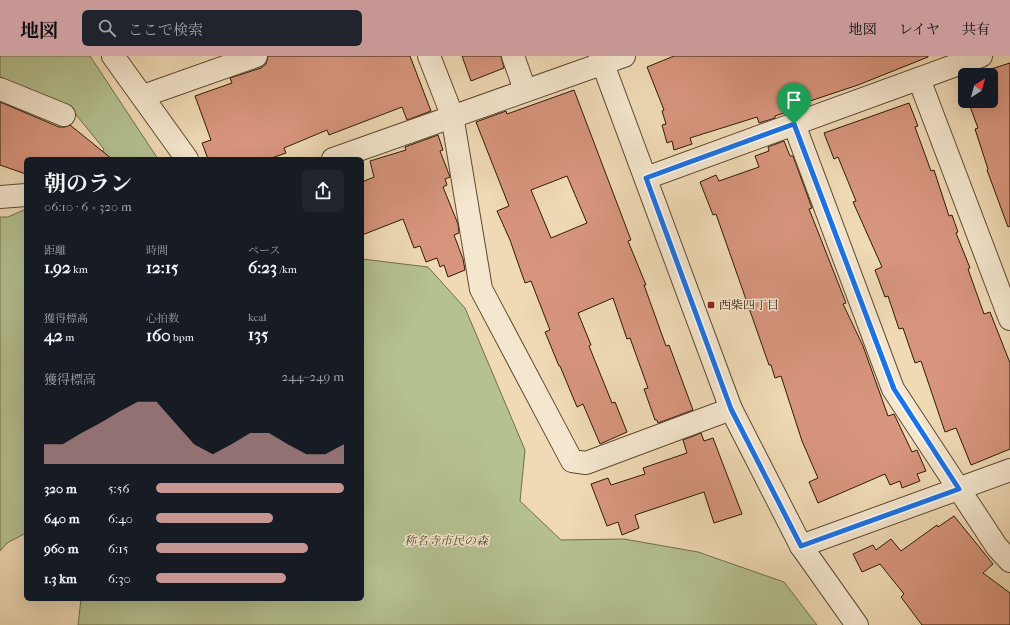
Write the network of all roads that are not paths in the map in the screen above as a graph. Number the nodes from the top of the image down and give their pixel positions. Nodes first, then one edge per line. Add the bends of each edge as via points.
1 (113, 56) edge
2 (256, 56) edge
3 (429, 56) edge
4 (513, 56) edge
5 (624, 56) edge
6 (981, 56) edge
7 (602, 60) edge
8 (919, 78) junction
9 (0, 88) edge
10 (526, 90) junction
11 (142, 96) junction
12 (64, 115) dead end
13 (452, 115) junction
14 (794, 124) junction
15 (186, 157) edge
16 (338, 157) edge
17 (646, 178) junction
18 (24, 195) edge
19 (0, 197) edge
20 (1010, 319) edge
21 (731, 409) junction
22 (1010, 470) edge
23 (959, 489) junction
24 (801, 546) junction
25 (1010, 561) edge
26 (857, 625) edge

1 - 11 street
2 - 11 street
3 - 13 street
4 - 10 street
5 - 7 street
6 - 8 street
7 - 10 street
7 - 17 street
8 - 14 street
8 - 20 street
9 - 12 street
10 - 13 street
11 - 15 street
13 - 16 street
13 - 21 street via 481,289 572,461 586,463
14 - 17 street
14 - 23 street via 894,389
17 - 21 street
18 - 19 street
21 - 24 street
22 - 23 street
23 - 24 street
23 - 25 street via 997,547
24 - 26 street

